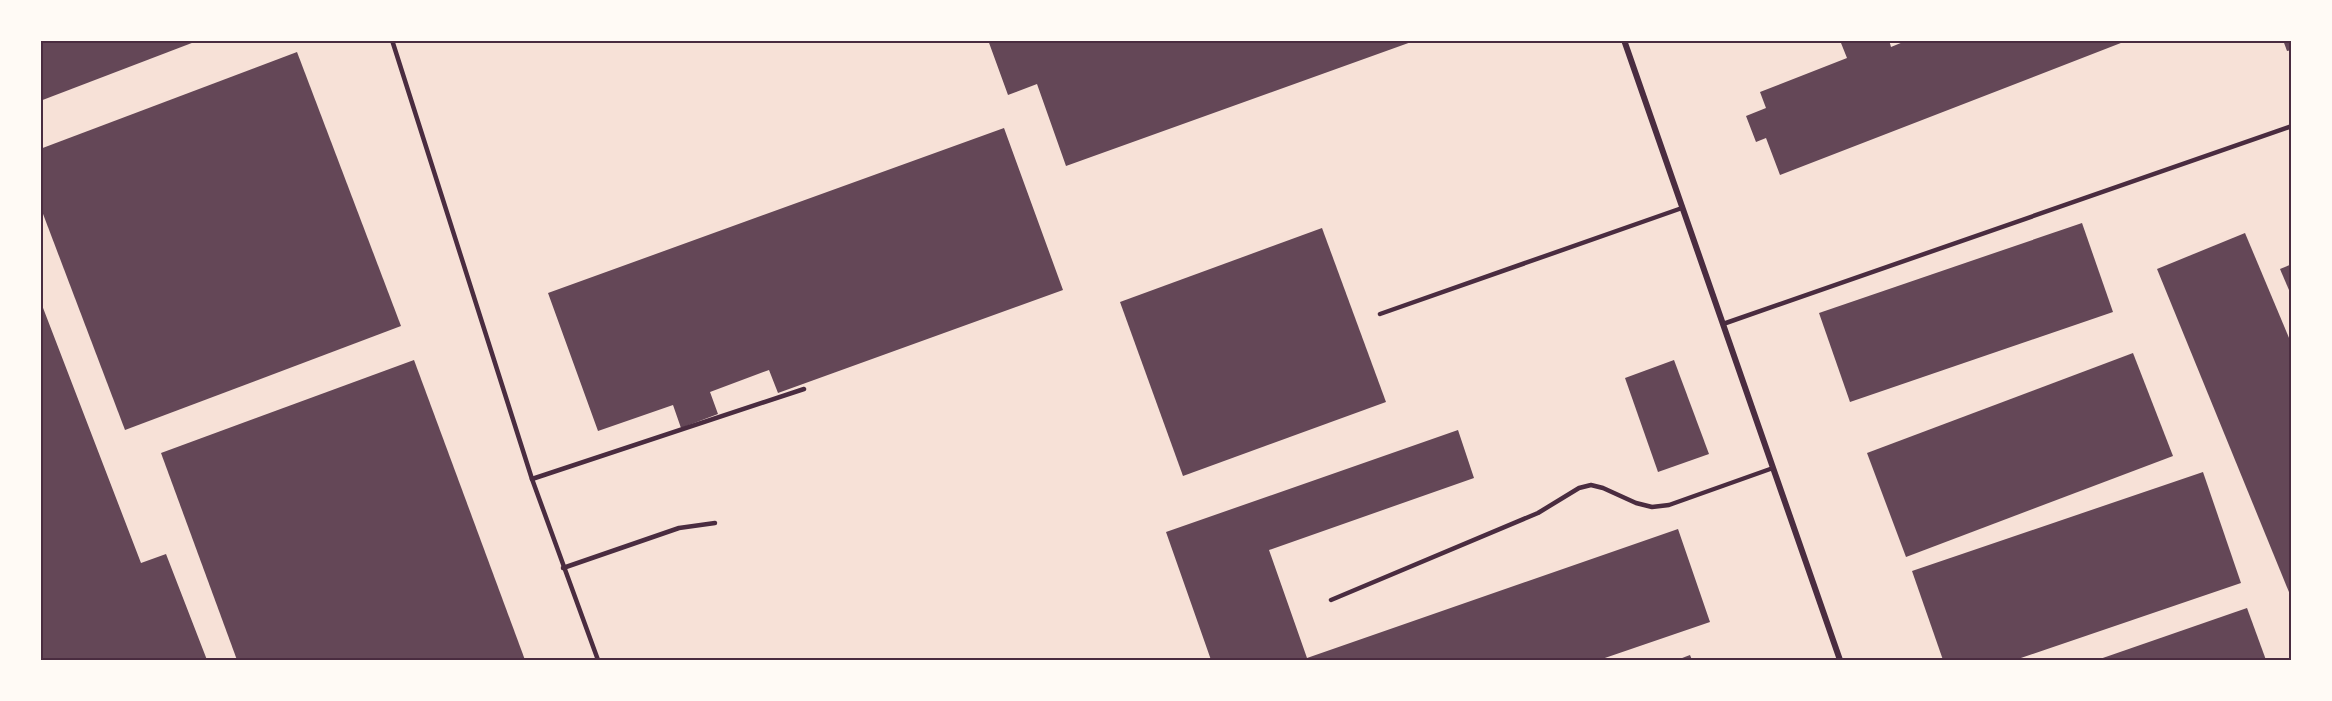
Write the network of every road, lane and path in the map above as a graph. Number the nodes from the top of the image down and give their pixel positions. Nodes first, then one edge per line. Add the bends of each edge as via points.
1 (392, 40) edge
2 (1624, 40) edge
3 (2292, 126) edge
4 (1682, 208) junction
5 (1380, 314) dead end
6 (1723, 324) junction
7 (804, 389) dead end
8 (1773, 468) junction
9 (532, 479) junction
10 (715, 523) dead end
11 (563, 568) junction
12 (1331, 600) dead end
13 (598, 660) edge
14 (1840, 660) edge

1 - 9 lane
2 - 4 street
3 - 6 lane
4 - 5 lane
4 - 6 street
6 - 8 street
7 - 9 lane
8 - 12 lane via 1669,505 1652,507 1603,488 1579,488 1538,513
8 - 14 street
9 - 11 lane
10 - 11 lane via 679,528
11 - 13 lane

